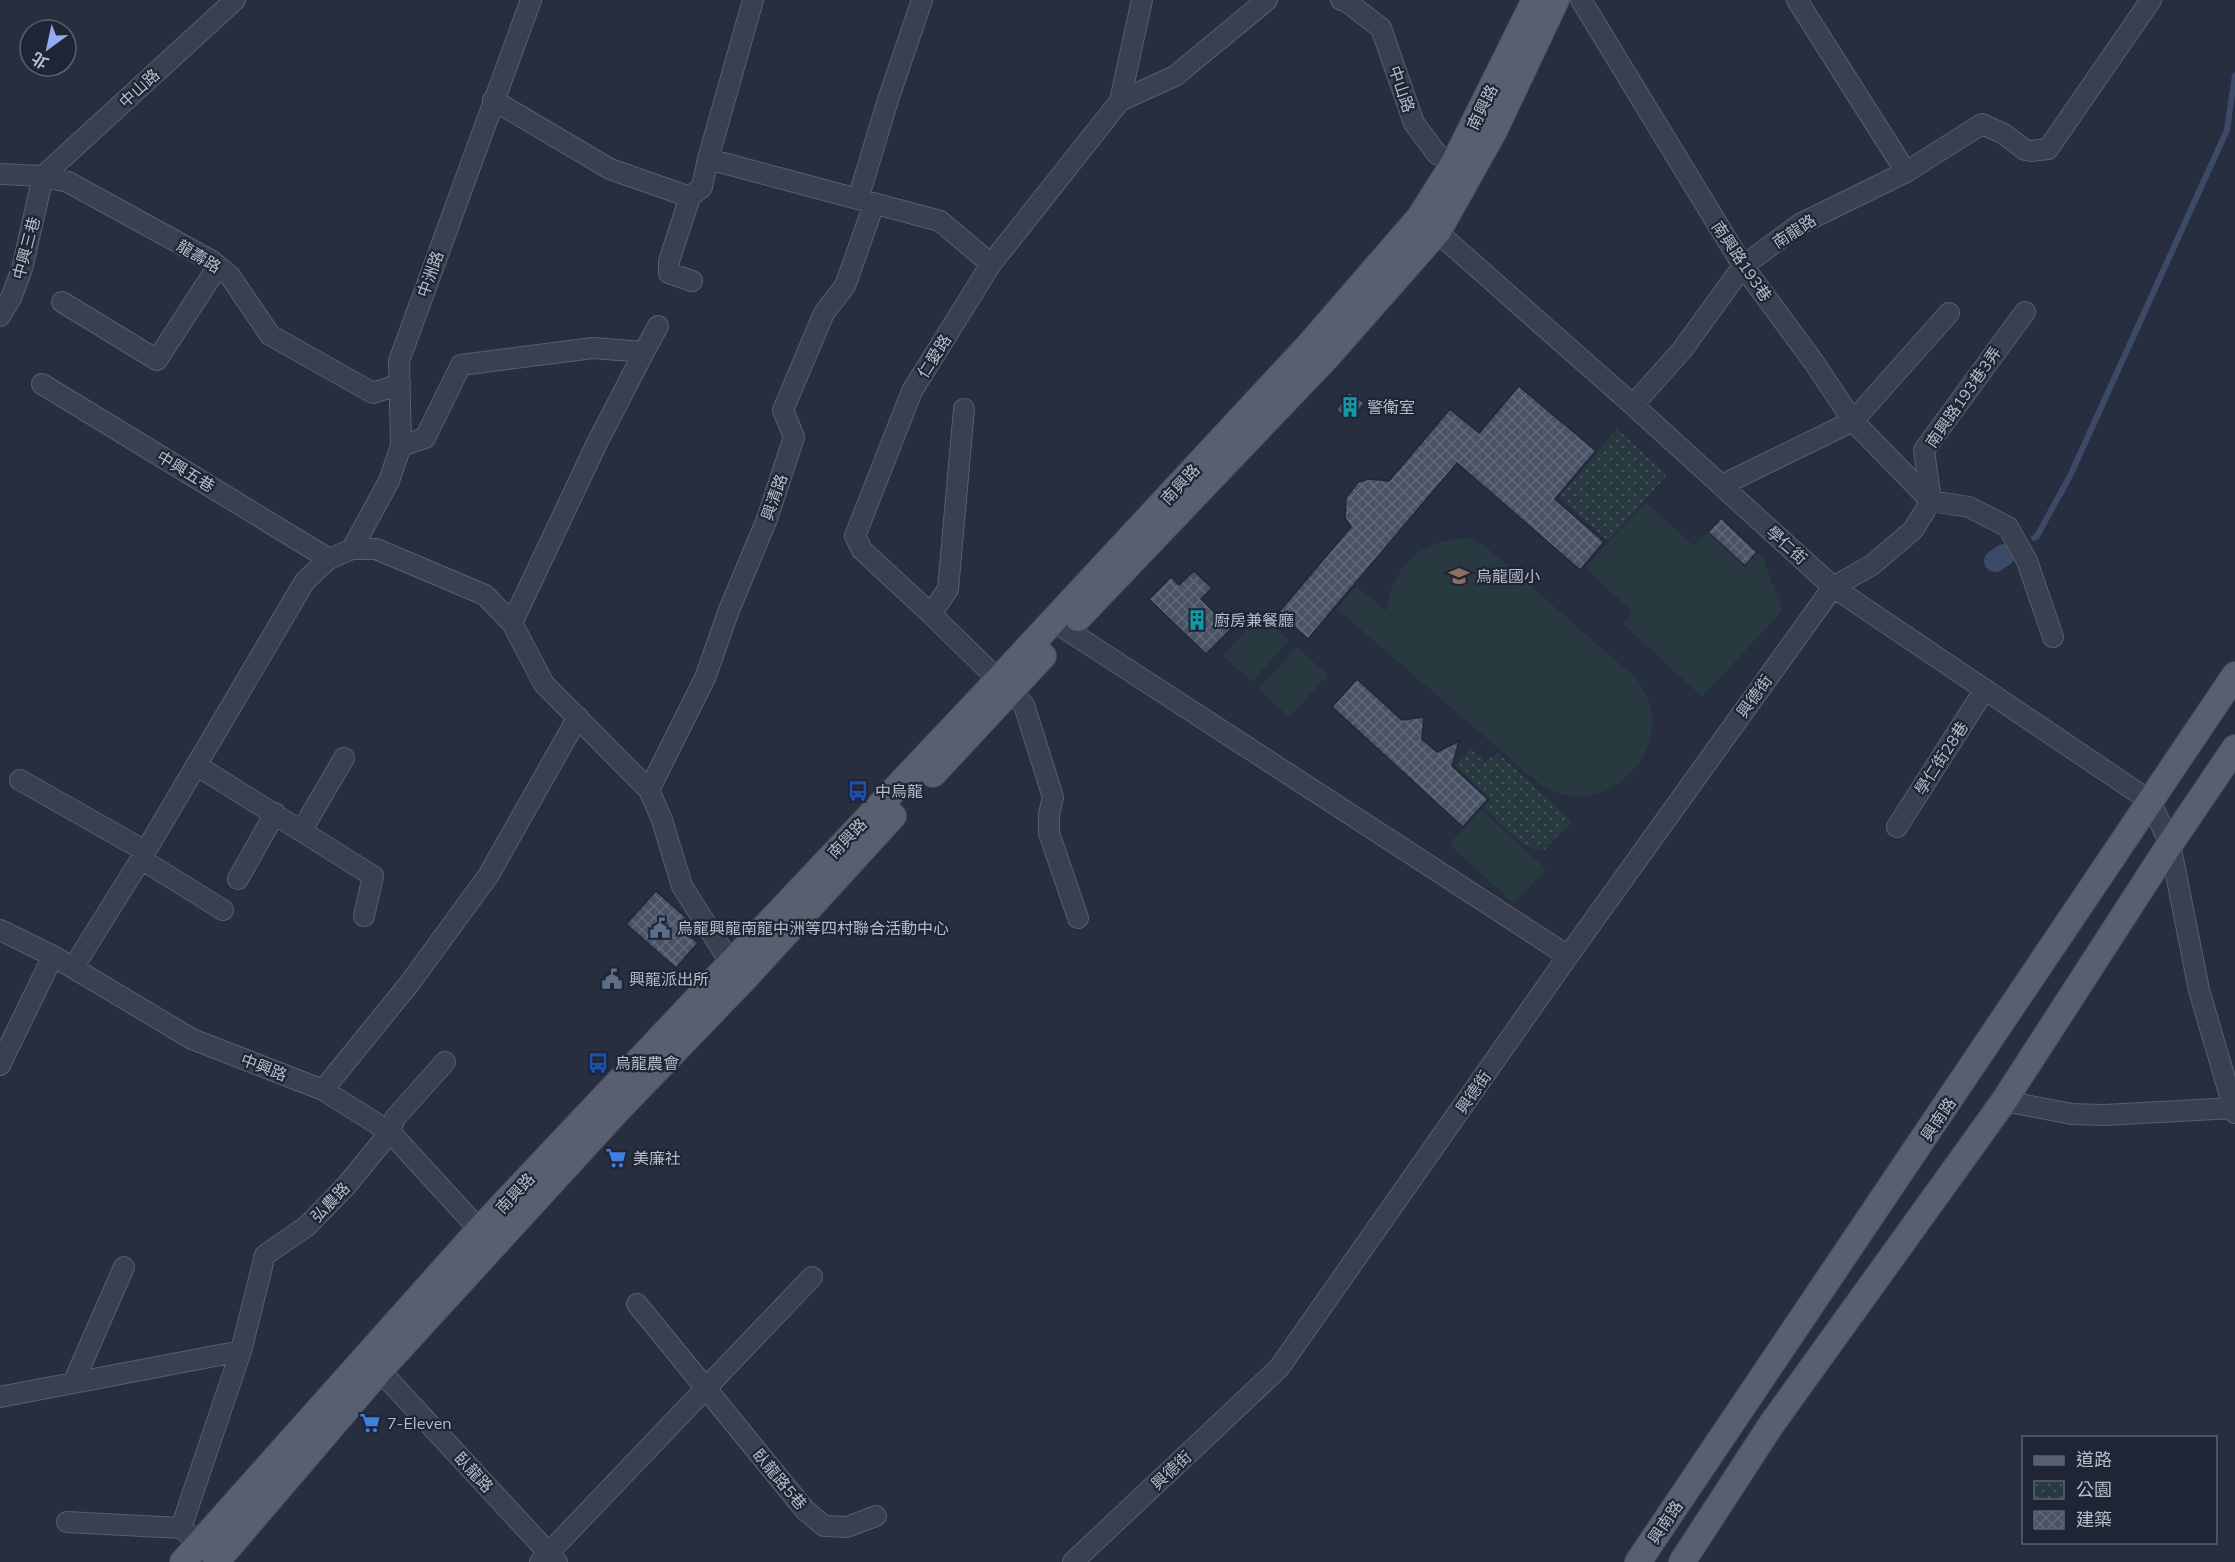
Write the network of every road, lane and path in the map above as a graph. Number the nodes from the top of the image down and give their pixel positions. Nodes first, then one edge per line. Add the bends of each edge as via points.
1 (235, 0) edge
2 (531, 0) edge
3 (753, 0) edge
4 (922, 0) edge
5 (1142, 0) edge
6 (1267, 0) edge
7 (1341, 0) edge
8 (1535, 0) edge
9 (1556, 0) edge
10 (1581, 0) edge
11 (1797, 0) edge
12 (2151, 0) edge
13 (493, 100) junction
14 (1120, 101) junction
15 (708, 159) junction
16 (1463, 168) junction
17 (1906, 172) junction
18 (0, 174) edge
19 (43, 176) junction
20 (690, 197) junction
21 (866, 201) junction
22 (1429, 224) junction
23 (991, 264) junction
24 (218, 266) junction
25 (1743, 266) junction
26 (692, 281) dead end
27 (62, 302) dead end
28 (2025, 312) dead end
29 (1949, 313) dead end
30 (0, 316) edge
31 (658, 326) dead end
32 (644, 352) junction
33 (42, 384) dead end
34 (400, 384) junction
35 (1633, 405) junction
36 (964, 409) dead end
37 (1853, 421) junction
38 (401, 446) junction
39 (1722, 485) junction
40 (1931, 501) junction
41 (352, 549) junction
42 (329, 559) junction
43 (1833, 587) junction
44 (931, 614) junction
45 (512, 623) junction
46 (1060, 625) junction
47 (2053, 637) dead end
48 (2235, 675) edge
49 (1004, 686) junction
50 (1985, 689) junction
51 (578, 717) junction
52 (2235, 748) edge
53 (344, 758) dead end
54 (196, 765) junction
55 (20, 780) dead end
56 (649, 790) junction
57 (2150, 801) junction
58 (275, 813) junction
59 (1897, 827) dead end
60 (302, 830) junction
61 (2170, 844) junction
62 (143, 855) junction
63 (237, 879) dead end
64 (223, 910) dead end
65 (364, 916) dead end
66 (1078, 918) dead end
67 (0, 930) edge
68 (53, 956) junction
69 (1568, 956) junction
70 (73, 968) junction
71 (738, 969) junction
72 (445, 1062) dead end
73 (0, 1065) edge
74 (323, 1090) junction
75 (2004, 1101) junction
76 (2235, 1110) edge
77 (390, 1132) junction
78 (488, 1238) junction
79 (124, 1268) dead end
80 (812, 1277) dead end
81 (637, 1304) dead end
82 (241, 1350) junction
83 (374, 1364) junction
84 (74, 1382) junction
85 (706, 1387) junction
86 (0, 1397) edge
87 (876, 1516) dead end
88 (67, 1522) dead end
89 (199, 1551) edge
90 (548, 1559) edge
91 (1073, 1562) edge
92 (1638, 1562) edge
93 (1682, 1562) edge

1 - 19 street, 中山路
2 - 13 street, 中洲路
3 - 15 street
4 - 21 street via 888,99
5 - 14 street, 仁愛路
6 - 14 street via 1175,76
7 - 16 street, 中山路 via 1381,28 1414,123 1437,154
8 - 16 main road, 南興路
9 - 16 main road, 南興路 via 1494,131
10 - 25 street, 南興路193巷
11 - 17 street
12 - 17 street, 南龍路 via 2048,149 2025,150 1982,124
13 - 20 street via 610,169
13 - 34 street, 中洲路 via 399,361
14 - 23 street, 仁愛路
15 - 20 street via 702,187
15 - 21 street
16 - 22 main road, 南興路
17 - 25 street, 南龍路 via 1800,224
18 - 19 street, 龍壽路
19 - 24 street, 龍壽路 via 68,182
19 - 30 street, 中興三巷 via 22,269
20 - 26 street via 669,261 669,273
21 - 23 street via 940,221
21 - 56 street, 興清路 via 845,286 824,313 783,410 794,437 767,519 705,678
22 - 35 street, 學仁街
22 - 46 main road, 南興路 via 1311,344
23 - 44 street, 仁愛路 via 912,391 855,536 862,550
24 - 27 street via 157,360
24 - 34 street, 龍壽路 via 230,276 270,335 373,393
25 - 35 street, 南龍路 via 1682,350
25 - 37 street, 南興路193巷
28 - 40 street, 南興路193巷3弄 via 1924,450
29 - 37 street
31 - 32 street
32 - 38 street via 592,348 461,365 425,438
32 - 45 street
33 - 42 street, 中興五巷
34 - 38 street, 中洲路
35 - 39 street, 學仁街
36 - 44 street via 948,589
37 - 39 street
37 - 40 street, 南興路193巷
38 - 41 street, 中洲路 via 389,481
39 - 43 street, 學仁街
40 - 43 street via 1913,530 1872,565
40 - 47 street via 1969,507 2008,527 2027,561
41 - 42 street
41 - 45 street via 376,549 485,595
42 - 54 street via 305,581
43 - 50 street, 學仁街
43 - 69 street, 興德街
44 - 49 street, 仁愛路
45 - 51 street via 544,684
46 - 49 main road, 南興路
46 - 69 street
48 - 57 main road, 興南路
49 - 66 street, 仁愛路 via 1024,705 1053,797 1049,833
49 - 71 main road, 南興路
50 - 57 street, 學仁街
50 - 59 street, 學仁街28巷
51 - 56 street
51 - 74 street via 488,876 410,984
52 - 61 main road
53 - 60 street
54 - 58 street
54 - 62 street
55 - 62 street
56 - 71 street via 663,820 682,886
57 - 61 street
57 - 92 main road, 興南路
58 - 60 street
58 - 63 street
60 - 65 street via 373,876
61 - 75 main road
61 - 76 street via 2199,990
62 - 64 street
62 - 70 street
67 - 68 street, 中興路
68 - 70 street, 中興路
68 - 73 street
69 - 91 street, 興德街 via 1279,1368
70 - 74 street, 中興路 via 192,1039
71 - 78 main road, 南興路
72 - 77 street, 弘農路 via 395,1118
74 - 77 street, 中興路
75 - 76 street via 2072,1114
75 - 93 main road via 1772,1425
77 - 78 street, 中興路
77 - 82 street, 弘農路 via 307,1226 265,1255
78 - 83 main road, 南興路
79 - 84 street
80 - 85 street
81 - 85 street, 臥龍路5巷
82 - 84 street
82 - 89 street, 弘農路
83 - 89 main road, 南興路
83 - 90 street, 臥龍路
84 - 86 street
85 - 87 street, 臥龍路5巷 via 805,1510 824,1526 846,1527
85 - 90 street
88 - 89 street

